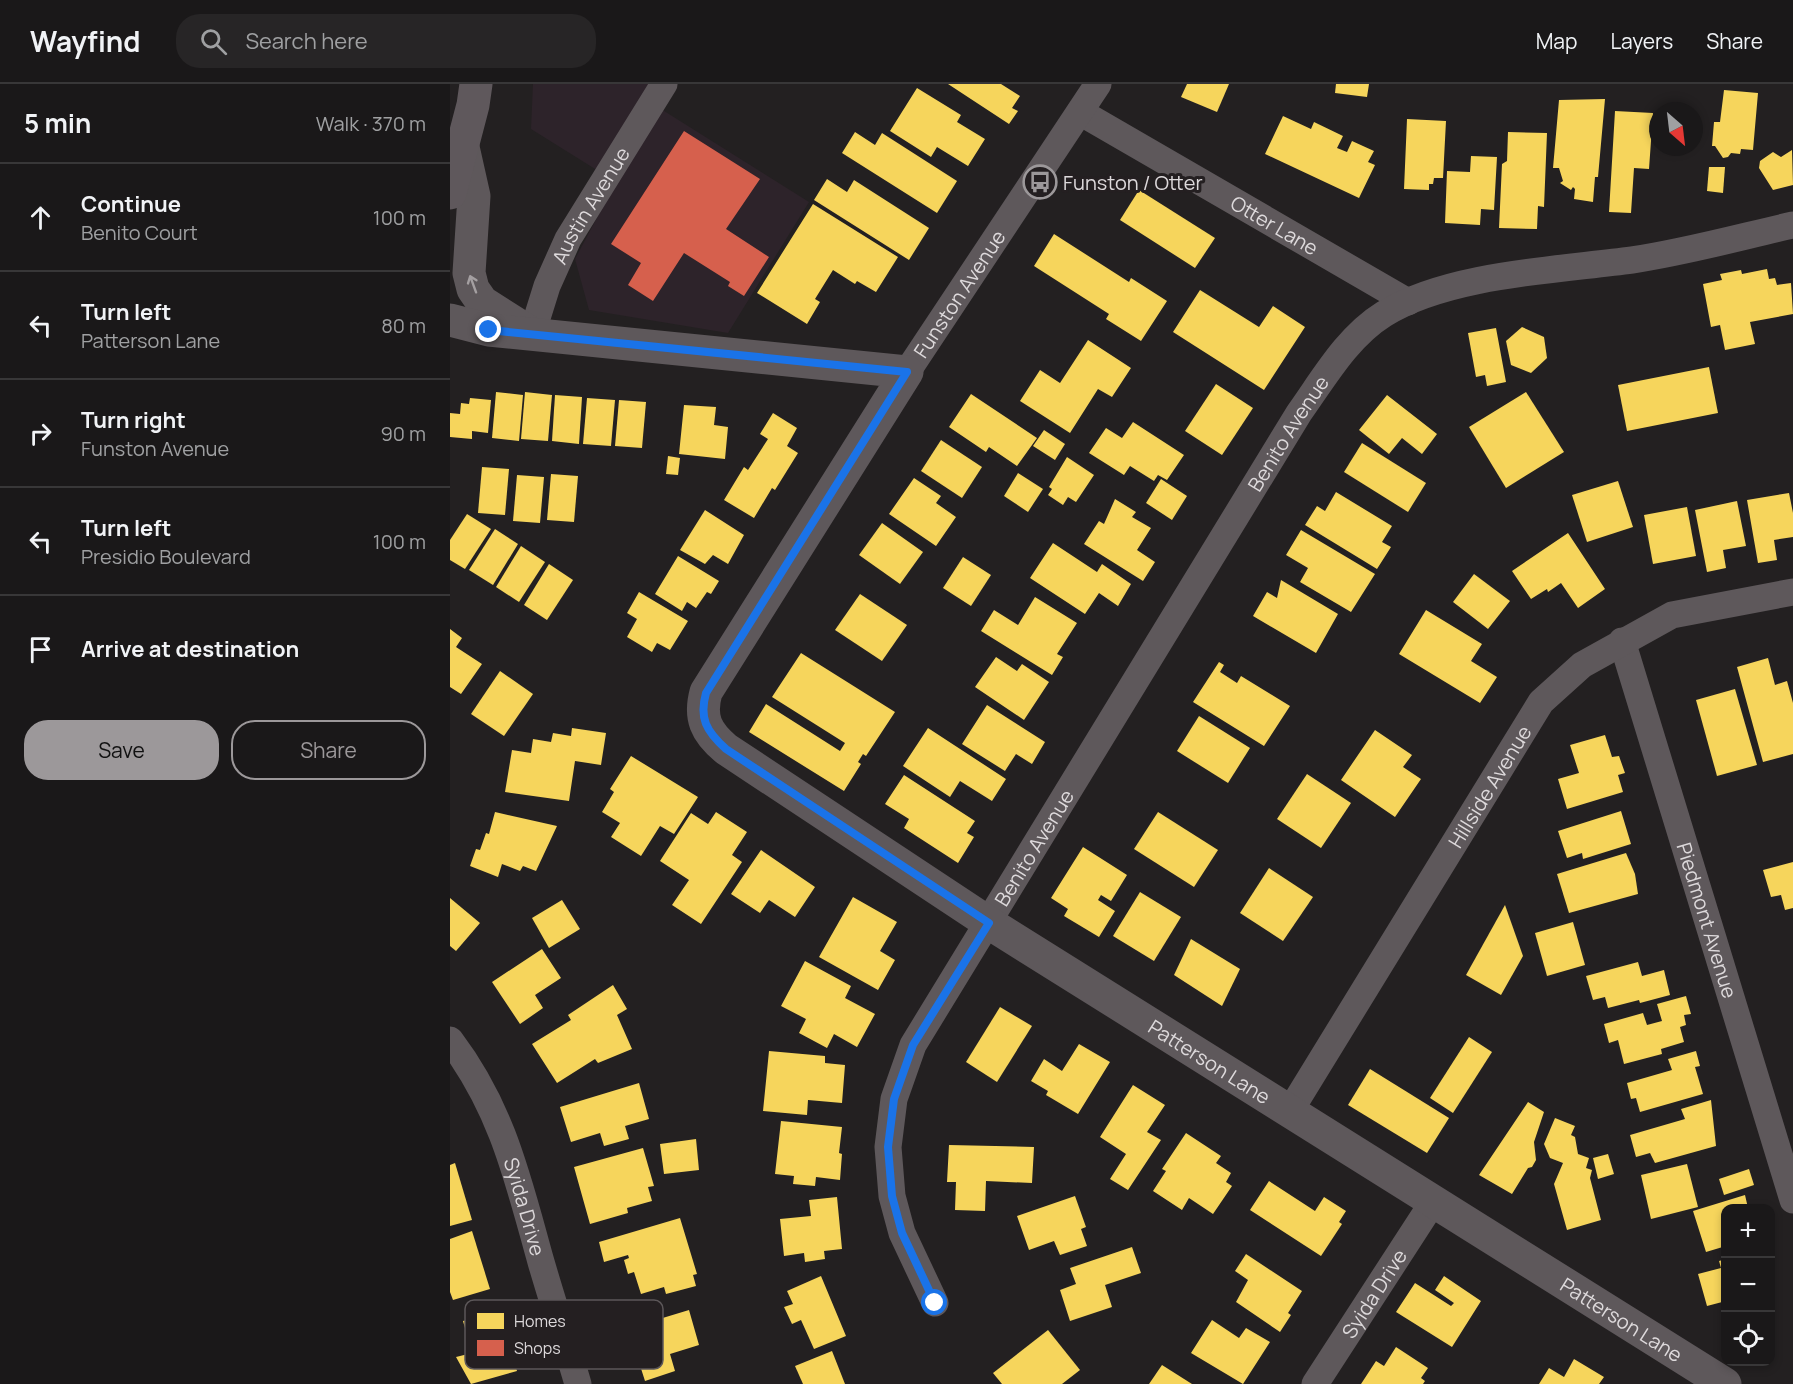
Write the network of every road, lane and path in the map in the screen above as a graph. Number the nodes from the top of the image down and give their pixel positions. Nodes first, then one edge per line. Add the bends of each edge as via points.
1 (476, 84) edge
2 (664, 84) edge
3 (1098, 84) edge
4 (1080, 112) junction
5 (463, 147) junction
6 (450, 194) edge
7 (1793, 225) edge
8 (1408, 302) junction
9 (450, 320) edge
10 (489, 330) junction
11 (532, 334) junction
12 (450, 335) edge
13 (907, 372) junction
14 (1793, 592) edge
15 (1622, 641) junction
16 (705, 723) joint
17 (989, 923) junction
18 (450, 1040) edge
19 (1290, 1111) junction
20 (1793, 1200) edge
21 (1433, 1202) junction
22 (553, 1300) edge
23 (935, 1303) dead end
24 (574, 1369) edge
25 (578, 1384) edge
26 (1315, 1384) edge
27 (1725, 1384) edge

1 - 5 main road
2 - 11 street, Austin Avenue via 568,239
3 - 4 street, Funston Avenue
4 - 8 street, Otter Lane
4 - 13 street, Funston Avenue
5 - 6 main road
11 -> 5 street via 482,302 473,289 469,273 474,196
7 - 8 street, Benito Avenue via 1635,259 1474,282
8 - 17 street, Benito Avenue via 1361,331 1299,413
9 - 10 street
10 - 11 street
10 - 12 street
11 - 13 street
13 - 16 street, Funston Avenue via 706,693 702,714
14 - 15 street, Hillside Avenue via 1672,615
15 - 19 street, Hillside Avenue via 1582,665 1541,702
15 - 20 street, Piedmont Avenue
16 - 17 street, Patterson Lane via 726,749
17 - 19 street, Patterson Lane
17 - 23 street, Benito Avenue via 913,1045 894,1099 888,1147 892,1196 902,1233
18 - 22 street, Syida Drive via 492,1108 511,1155
19 - 21 street, Patterson Lane
21 - 26 street, Syida Drive
21 - 27 street, Patterson Lane
24 - 25 street, Syida Drive

